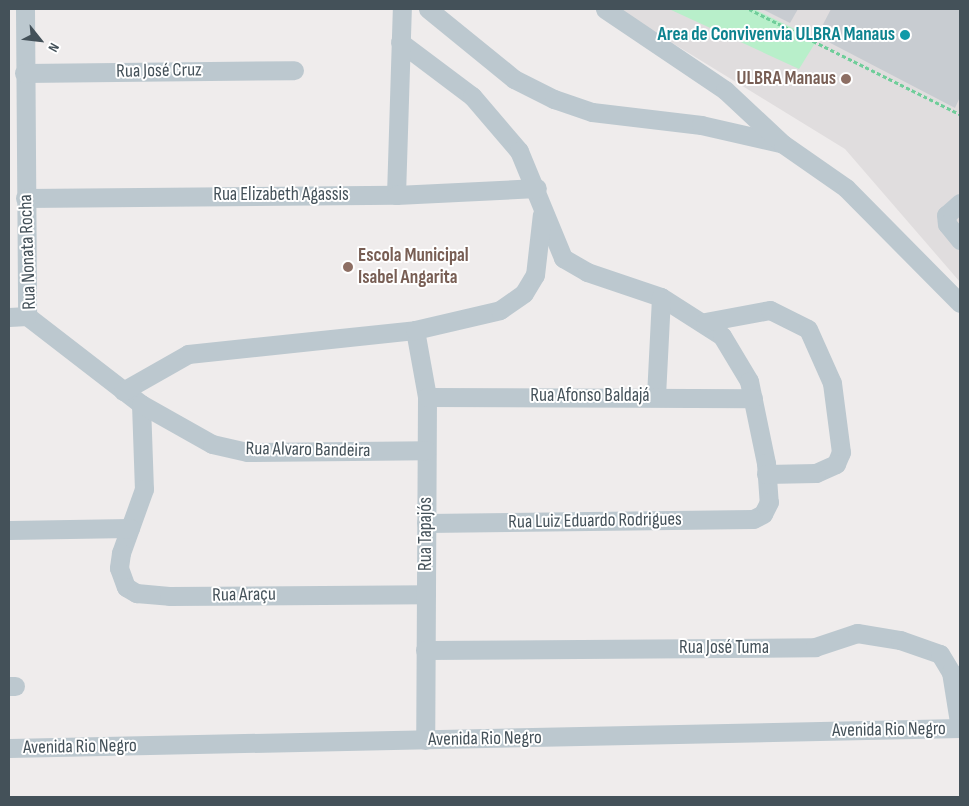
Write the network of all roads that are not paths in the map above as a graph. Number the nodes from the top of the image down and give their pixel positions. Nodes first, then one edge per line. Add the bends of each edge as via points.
1 (25, 9) edge
2 (402, 9) edge
3 (428, 9) edge
4 (605, 9) edge
5 (400, 42) junction
6 (294, 70) dead end
7 (24, 73) junction
8 (16, 122) edge
9 (784, 144) junction
10 (537, 188) junction
11 (396, 195) junction
12 (25, 198) junction
13 (960, 203) edge
14 (542, 208) junction
15 (960, 240) edge
16 (17, 250) edge
17 (661, 297) junction
18 (960, 302) edge
19 (18, 317) edge
20 (705, 322) junction
21 (415, 330) junction
22 (123, 391) junction
23 (656, 396) junction
24 (427, 397) junction
25 (753, 398) junction
26 (141, 404) junction
27 (426, 450) junction
28 (766, 474) junction
29 (426, 523) junction
30 (130, 528) junction
31 (9, 530) edge
32 (426, 594) junction
33 (426, 650) junction
34 (960, 728) edge
35 (425, 740) junction
36 (9, 748) edge

1 - 7 street, Rua Nonata Rocha
2 - 5 street
3 - 9 street via 514,79 554,99 592,112 701,125
4 - 9 street via 725,90
5 - 10 street via 492,115 519,151
5 - 11 street
6 - 7 street, Rua José Cruz
7 - 8 street, Rua Nonata Rocha
8 - 12 street, Rua Nonata Rocha
9 - 18 street via 846,188
10 - 11 street, Rua Elizabeth Agassis
10 - 14 street
11 - 12 street, Rua Elizabeth Agassis
12 - 16 street, Rua Nonata Rocha
13 - 15 street via 946,215 947,224
14 - 17 street via 558,252 568,262
14 - 21 street via 538,268 524,293 482,317
16 - 19 street, Rua Nonata Rocha
17 - 20 street
17 - 23 street
19 - 22 street, Rua Nonata Rocha
20 - 25 street via 738,357
20 - 28 street via 770,310 808,329 832,382 841,452 836,464 816,473
21 - 22 street via 188,354
21 - 24 street, Rua Tapajós
22 - 26 street, Rua Nonata Rocha
23 - 24 street, Rua Afonso Baldajá
23 - 25 street, Rua Afonso Baldajá
24 - 27 street, Rua Tapajós
25 - 28 street
26 - 27 street, Rua Alvaro Bandeira via 212,444 247,452
26 - 30 street via 144,489
27 - 29 street, Rua Tapajós
28 - 29 street, Rua Luiz Eduardo Rodrigues via 768,502 763,514 753,519
29 - 32 street, Rua Tapajós
30 - 31 street
30 - 32 street, Rua Araçu via 121,553 120,578 126,587 142,594
32 - 33 street, Rua Tapajós
33 - 34 street, Rua José Tuma via 815,647 857,633 900,640 940,654 951,672
33 - 35 street, Rua Tapajós
34 - 35 street, Avenida Rio Negro
35 - 36 street, Avenida Rio Negro

